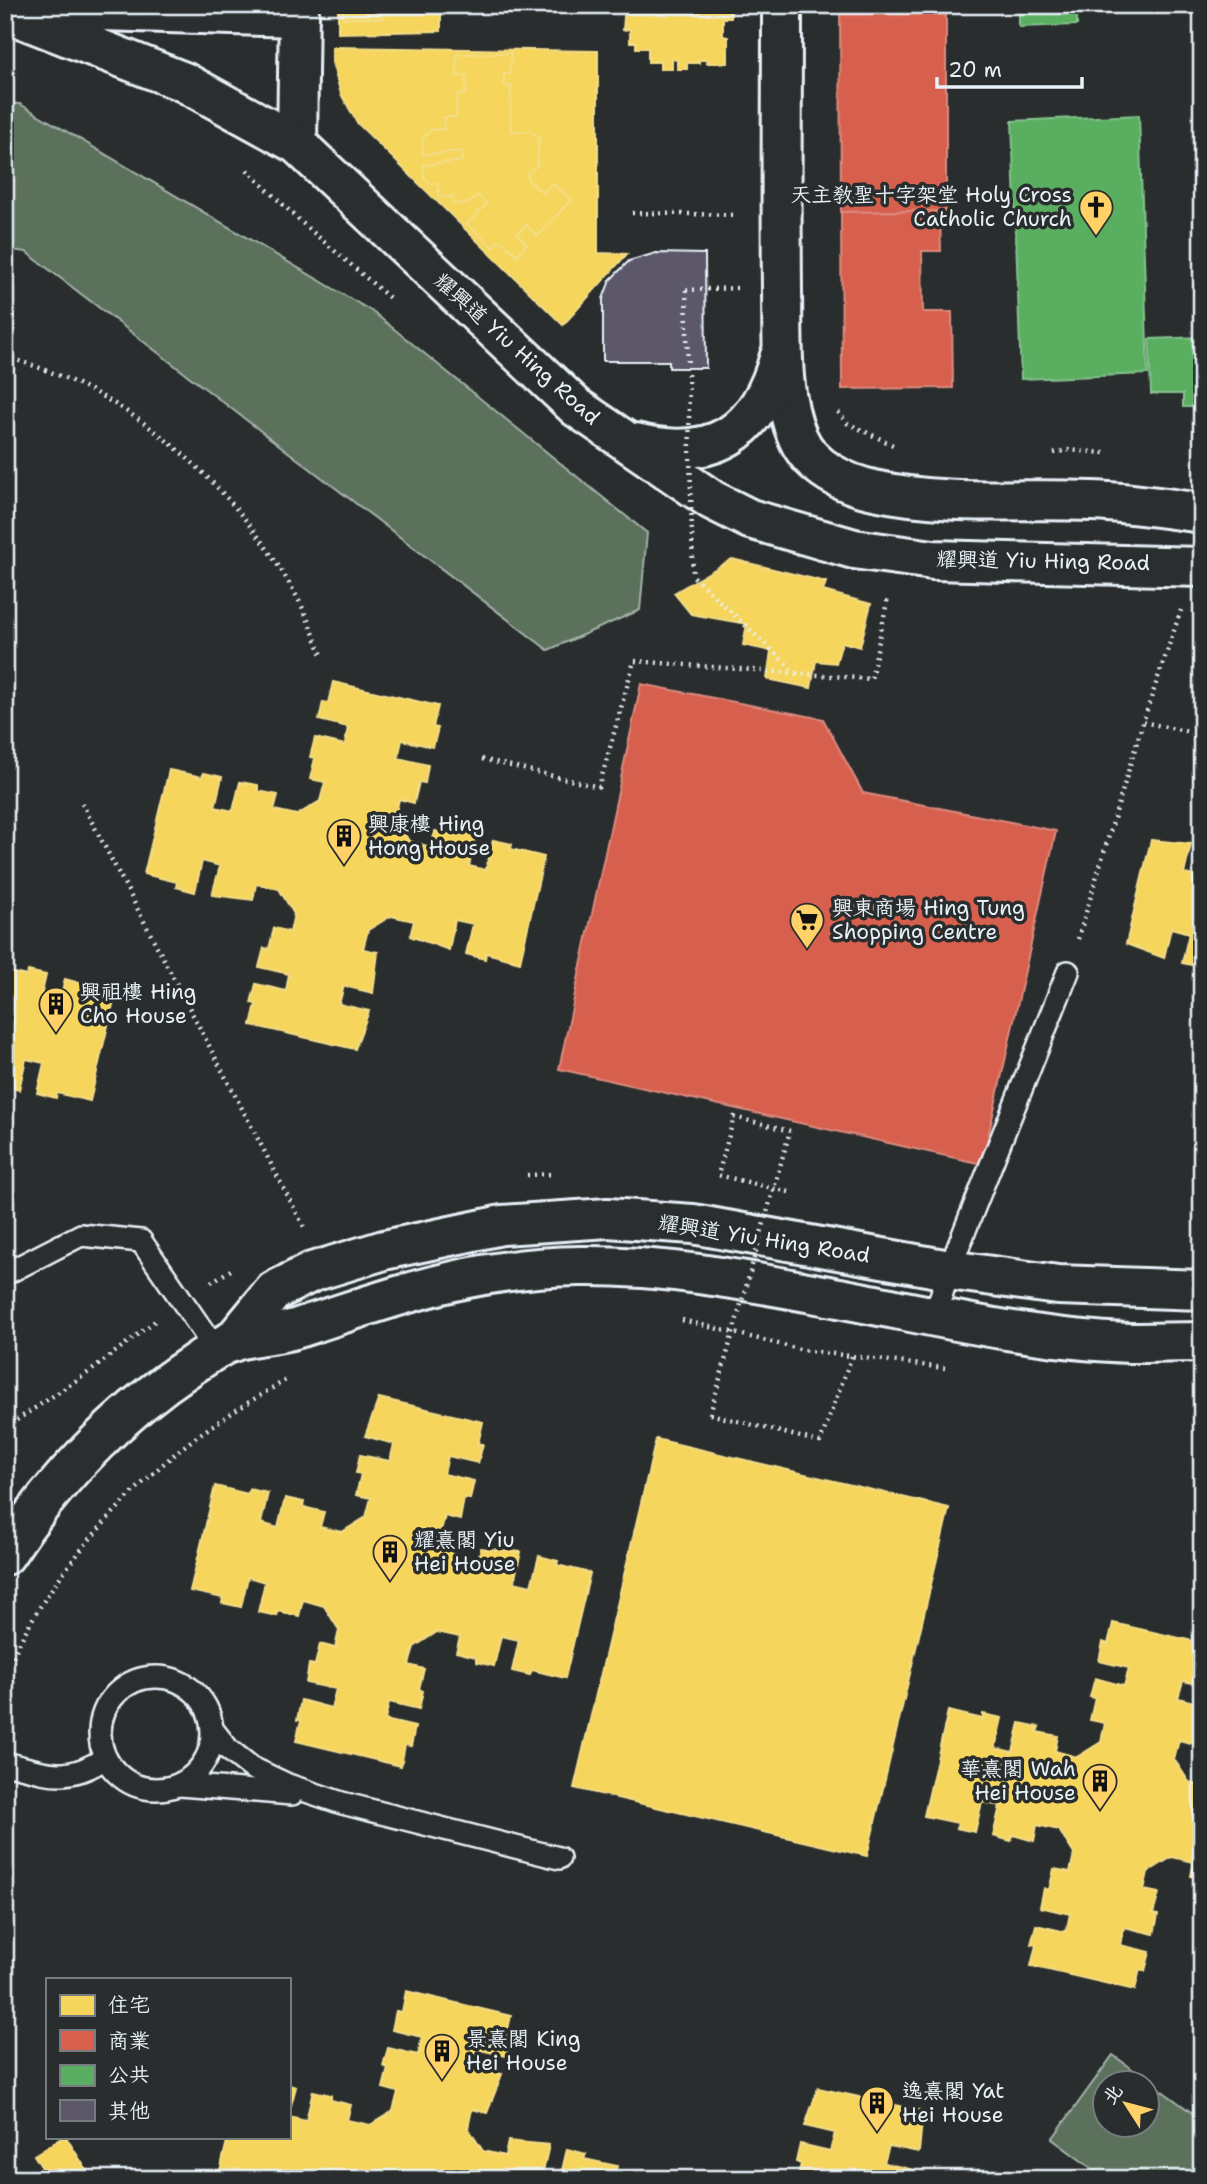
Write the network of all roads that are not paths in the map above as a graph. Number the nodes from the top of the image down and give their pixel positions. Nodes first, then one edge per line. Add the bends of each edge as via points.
1 (782, 5) edge
2 (5, 10) edge
3 (299, 11) edge
4 (297, 144) junction
5 (783, 344) junction
6 (620, 439) junction
7 (1202, 513) edge
8 (1202, 567) edge
9 (1068, 972) road end
10 (949, 1270) junction
11 (5, 1274) edge
12 (1202, 1290) edge
13 (935, 1316) junction
14 (1202, 1342) edge
15 (224, 1346) junction
16 (5, 1555) edge
17 (213, 1730) junction
18 (105, 1758) junction
19 (5, 1763) edge
20 (180, 1785) junction
21 (342, 1803) junction
22 (559, 1858) dead end

1 - 5 street
2 - 3 street
2 - 4 street, 耀興道 Yiu Hing Road via 184,82
3 - 4 street
4 - 6 street, 耀興道 Yiu Hing Road via 560,393
5 - 6 street via 762,403 726,441 690,450
5 - 7 street via 790,411 799,440 811,457 851,484 904,496 1091,501
6 - 8 street, 耀興道 Yiu Hing Road via 712,500 750,519 854,549 933,560
9 - 10 lane
10 - 12 street, 耀興道 Yiu Hing Road via 1058,1285
10 - 13 lane
10 - 15 street, 耀興道 Yiu Hing Road via 693,1224 608,1218 502,1225 384,1250 312,1272 274,1291
11 - 15 lane via 81,1235 141,1241 181,1302
13 - 14 street, 耀興道 Yiu Hing Road via 1100,1340
13 - 15 street, 耀興道 Yiu Hing Road via 701,1272 579,1265 456,1278 292,1330
15 - 16 street, 耀興道 Yiu Hing Road via 134,1409 93,1447 59,1483
17 - 18 lane via 200,1697 186,1685 151,1676 118,1691 107,1706 99,1741
17 - 20 lane via 205,1762
17 - 21 lane via 252,1768
18 - 19 lane via 72,1775 56,1776
18 - 20 lane via 129,1784 146,1790
20 - 21 lane via 239,1787
21 - 22 lane

